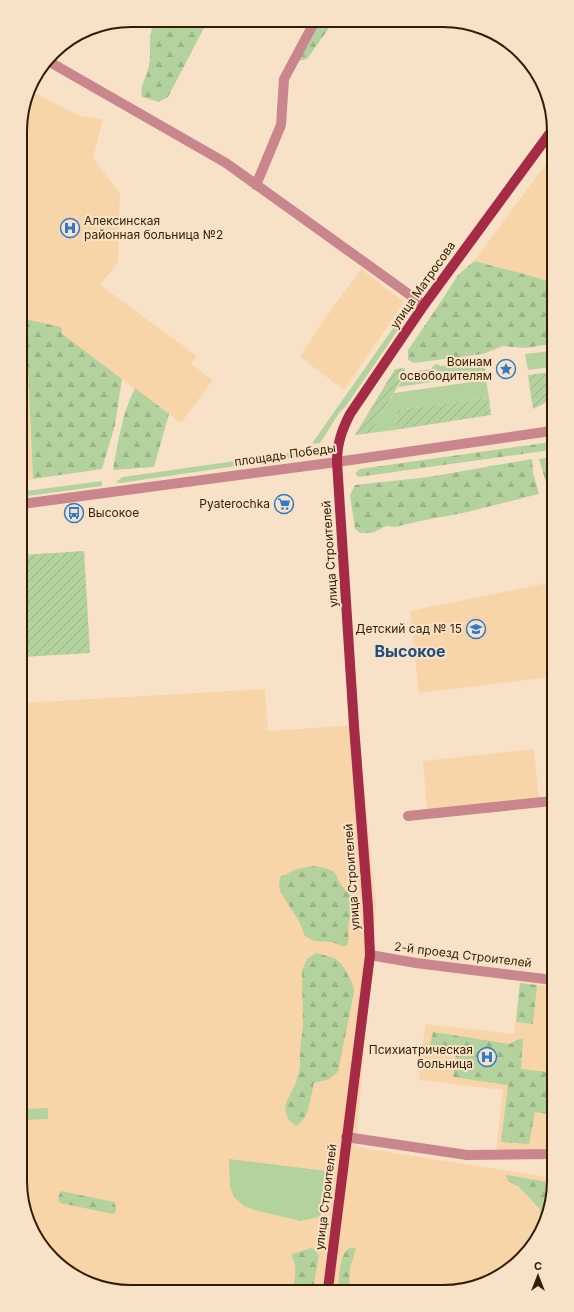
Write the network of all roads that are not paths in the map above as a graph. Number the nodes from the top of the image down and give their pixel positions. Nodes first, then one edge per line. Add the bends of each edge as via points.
1 (312, 27) edge
2 (52, 63) edge
3 (547, 137) edge
4 (256, 185) junction
5 (424, 305) junction
6 (547, 432) edge
7 (337, 462) junction
8 (27, 503) edge
9 (547, 802) edge
10 (408, 816) dead end
11 (370, 955) junction
12 (547, 979) edge
13 (346, 1137) junction
14 (547, 1154) edge
15 (328, 1285) edge

1 - 4 street via 284,79 281,125
2 - 4 street via 226,163
3 - 5 main road, улица Матросова
4 - 5 street
5 - 7 main road, улица Матросова via 350,414 338,443
6 - 7 street, площадь Победы
7 - 8 street, площадь Победы
7 - 11 main road, улица Строителей
9 - 10 street
11 - 12 street, 2-й проезд Строителей
11 - 13 main road, улица Строителей
13 - 14 street via 467,1155
13 - 15 main road, улица Строителей

